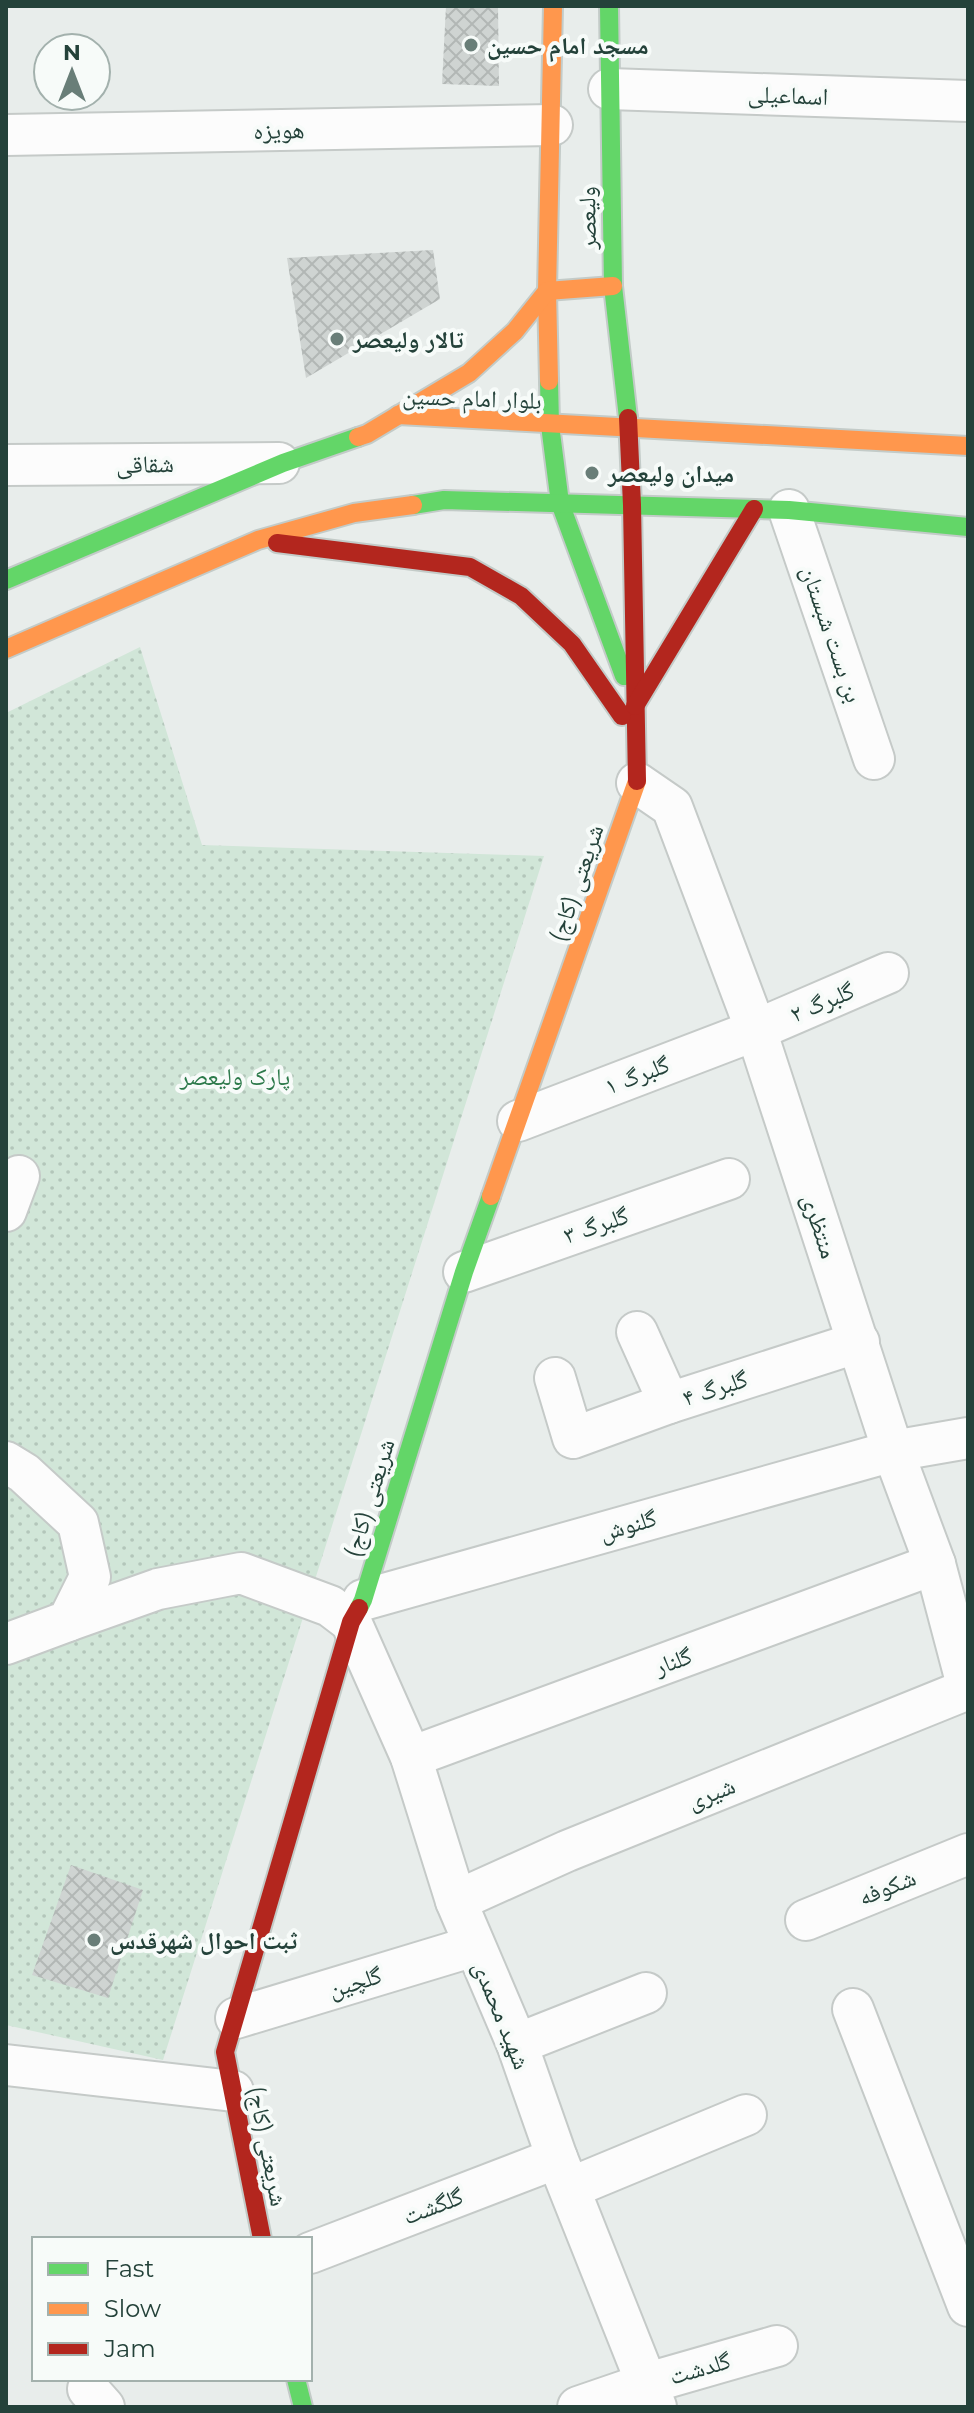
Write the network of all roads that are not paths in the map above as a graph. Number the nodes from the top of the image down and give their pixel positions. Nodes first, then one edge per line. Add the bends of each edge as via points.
1 (553, 6) edge
2 (609, 6) edge
3 (609, 89) junction
4 (968, 101) edge
5 (552, 125) junction
6 (6, 135) edge
7 (613, 286) junction
8 (547, 291) junction
9 (398, 415) junction
10 (550, 425) junction
11 (629, 429) junction
12 (968, 446) edge
13 (283, 463) junction
14 (6, 465) edge
15 (560, 503) junction
16 (632, 505) junction
17 (772, 509) junction
18 (968, 527) edge
19 (258, 540) junction
20 (6, 580) edge
21 (6, 649) edge
22 (635, 706) junction
23 (638, 738) junction
24 (874, 759) dead end
25 (637, 783) junction
26 (888, 973) dead end
27 (756, 1030) junction
28 (518, 1121) junction
29 (729, 1179) dead end
30 (464, 1272) junction
31 (637, 1332) dead end
32 (859, 1342) junction
33 (555, 1378) dead end
34 (669, 1403) junction
35 (968, 1438) edge
36 (893, 1451) junction
37 (6, 1462) edge
38 (935, 1564) junction
39 (357, 1611) junction
40 (68, 1621) junction
41 (6, 1644) edge
42 (968, 1689) edge
43 (411, 1757) junction
44 (968, 1854) edge
45 (456, 1901) junction
46 (806, 1920) dead end
47 (474, 1946) junction
48 (646, 1993) dead end
49 (853, 2009) dead end
50 (236, 2018) junction
51 (517, 2044) junction
52 (6, 2065) edge
53 (233, 2091) junction
54 (746, 2115) dead end
55 (564, 2173) junction
56 (262, 2237) edge
57 (312, 2252) edge
58 (968, 2306) edge
59 (777, 2346) dead end
60 (296, 2381) edge
61 (652, 2395) edge
62 (303, 2407) edge
63 (578, 2407) edge

1 - 5 street, ولیعصر
2 - 3 street, ولیعصر
3 - 4 street, اسماعیلی
3 - 7 street, ولیعصر
5 - 6 street, هویزه
5 - 8 street, ولیعصر
7 - 8 street
7 - 11 street, ولیعصر
8 - 9 street via 515,331 469,373
8 - 10 street, ولیعصر
9 - 10 street, بلوار امام حسین
9 - 13 street, بلوار امام حسین via 367,434
10 - 11 street, بلوار امام حسین
10 - 15 street, ولیعصر
11 - 12 street, بلوار امام حسین
11 - 16 street, ولیعصر
13 - 14 street, شقاقی
13 - 20 street, بلوار امام حسین
15 - 16 street
15 - 19 street via 444,500 354,513
15 - 22 street, ولیعصر
16 - 17 street
16 - 22 street, ولیعصر
17 - 18 street
17 - 22 street
17 - 24 street, بن بست شبستان
19 - 21 street
19 - 23 street via 470,567 521,596 572,644
22 - 23 street, شریعتی (کاج)
23 - 25 street, شریعتی (کاج)
25 - 27 street, منتظری via 672,807
25 - 28 street, شریعتی (کاج)
26 - 27 street, گلبرگ ۲
27 - 28 street, گلبرگ ۱
27 - 32 street, منتظری
28 - 30 street, شریعتی (کاج)
29 - 30 street, گلبرگ ۳
30 - 39 street, شریعتی (کاج)
31 - 34 street
32 - 34 street, گلبرگ ۴
32 - 36 street, منتظری
33 - 34 street, گلبرگ ۴ via 573,1438
35 - 36 street
36 - 38 street, منتظری
36 - 39 street, گلنوش
37 - 40 street via 78,1523 90,1577
38 - 42 street, منتظری
38 - 43 street, گلنار
39 - 40 street via 241,1573 158,1589
39 - 43 street, شهید محمدی
39 - 50 street, شریعتی (کاج)
40 - 41 street
42 - 45 street, شیری
43 - 45 street, شهید محمدی
44 - 46 street, شکوفه
45 - 47 street, شهید محمدی
47 - 50 street, گلچین
47 - 51 street, شهید محمدی
48 - 51 street
49 - 58 street
50 - 53 street, شریعتی (کاج) via 225,2052
51 - 55 street, شهید محمدی
52 - 53 street
53 - 56 street, شریعتی (کاج)
54 - 55 street, گلگشت
55 - 57 street, گلگشت
55 - 61 street, شهید محمدی
59 - 61 street, گلدشت
60 - 62 street
61 - 63 street, گلدشت

